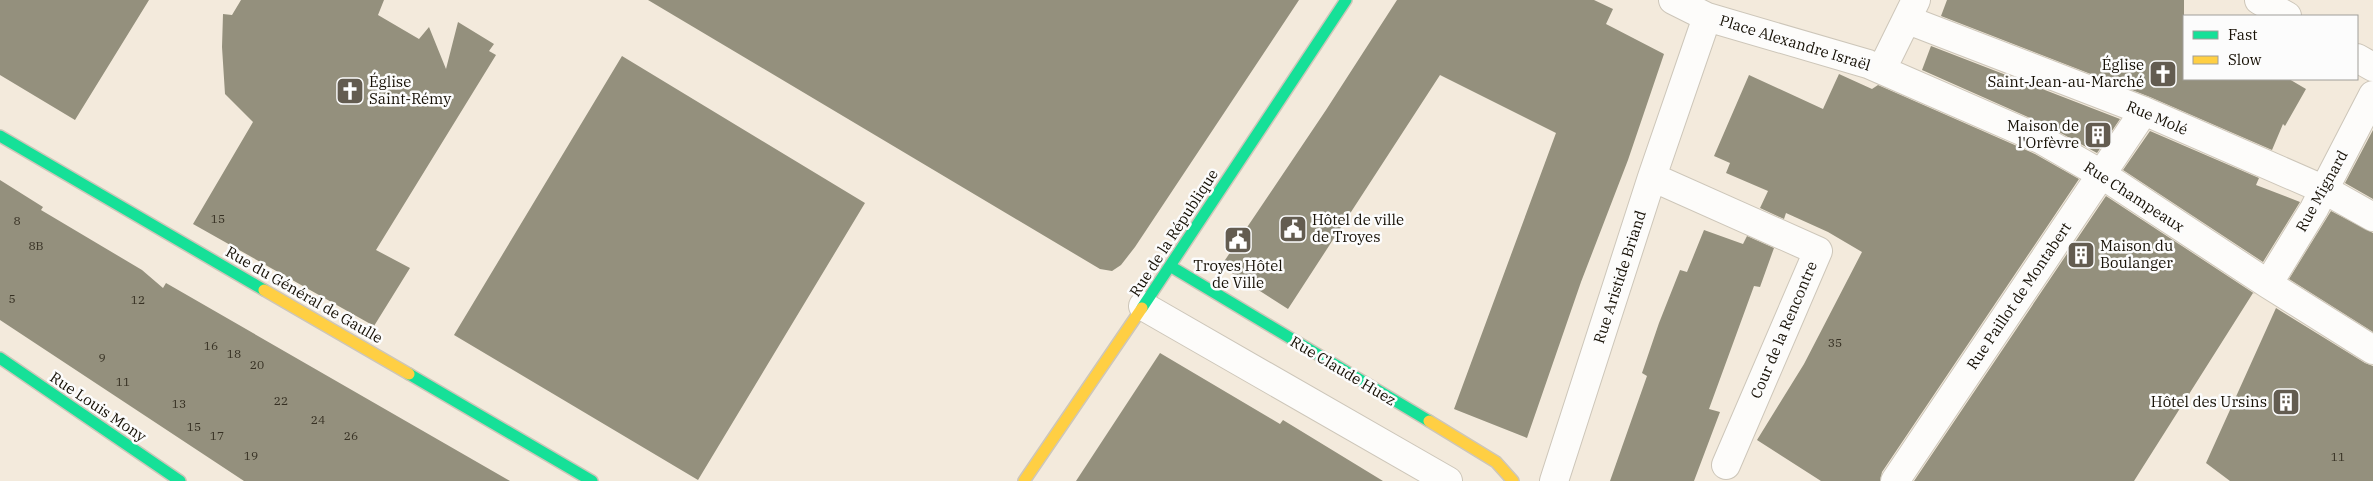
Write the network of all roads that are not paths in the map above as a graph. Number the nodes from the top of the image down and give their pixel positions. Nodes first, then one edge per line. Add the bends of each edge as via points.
1 (1346, 0) edge
2 (1673, 0) edge
3 (2259, 0) edge
4 (1912, 10) edge
5 (2285, 15) edge
6 (1708, 17) junction
7 (2358, 59) edge
8 (2373, 67) edge
9 (1882, 69) junction
10 (1688, 74) joint
11 (2373, 95) edge
12 (2144, 111) junction
13 (0, 136) edge
14 (2101, 174) junction
15 (1652, 177) junction
16 (2325, 190) junction
17 (2373, 217) edge
18 (1170, 266) junction
19 (2268, 284) junction
20 (1143, 306) junction
21 (2373, 350) edge
22 (0, 358) edge
23 (1726, 465) dead end
24 (180, 481) edge
25 (592, 481) edge
26 (1024, 481) edge
27 (1448, 481) edge
28 (1513, 481) edge
29 (1554, 481) edge
30 (1895, 481) edge

1 - 18 street, Rue de la République
2 - 6 street, Place Alexandre Israël
3 - 5 street
4 - 9 street
4 - 12 street, Rue Molé
6 - 9 street, Place Alexandre Israël
6 - 10 street, Place Alexandre Israël
7 - 8 street
9 - 14 street, Rue Champeaux via 2042,140
10 - 15 street, Rue Aristide Briand
11 - 16 street, Rue Mignard
12 - 14 street, Rue Paillot de Montabert
12 - 16 street, Rue Molé
13 - 25 street, Rue du Général de Gaulle
14 - 19 street, Rue Champeaux
14 - 30 street, Rue Paillot de Montabert
15 - 23 street, Cour de la Rencontre via 1818,251
15 - 29 street, Rue Aristide Briand
16 - 17 street, Rue Molé
16 - 19 street, Rue Mignard
18 - 20 street, Rue de la République
18 - 28 street, Rue Claude Huez via 1496,462
19 - 21 street, Rue Champeaux
20 - 26 street, Rue de la République
20 - 27 street
22 - 24 street, Rue Louis Mony

